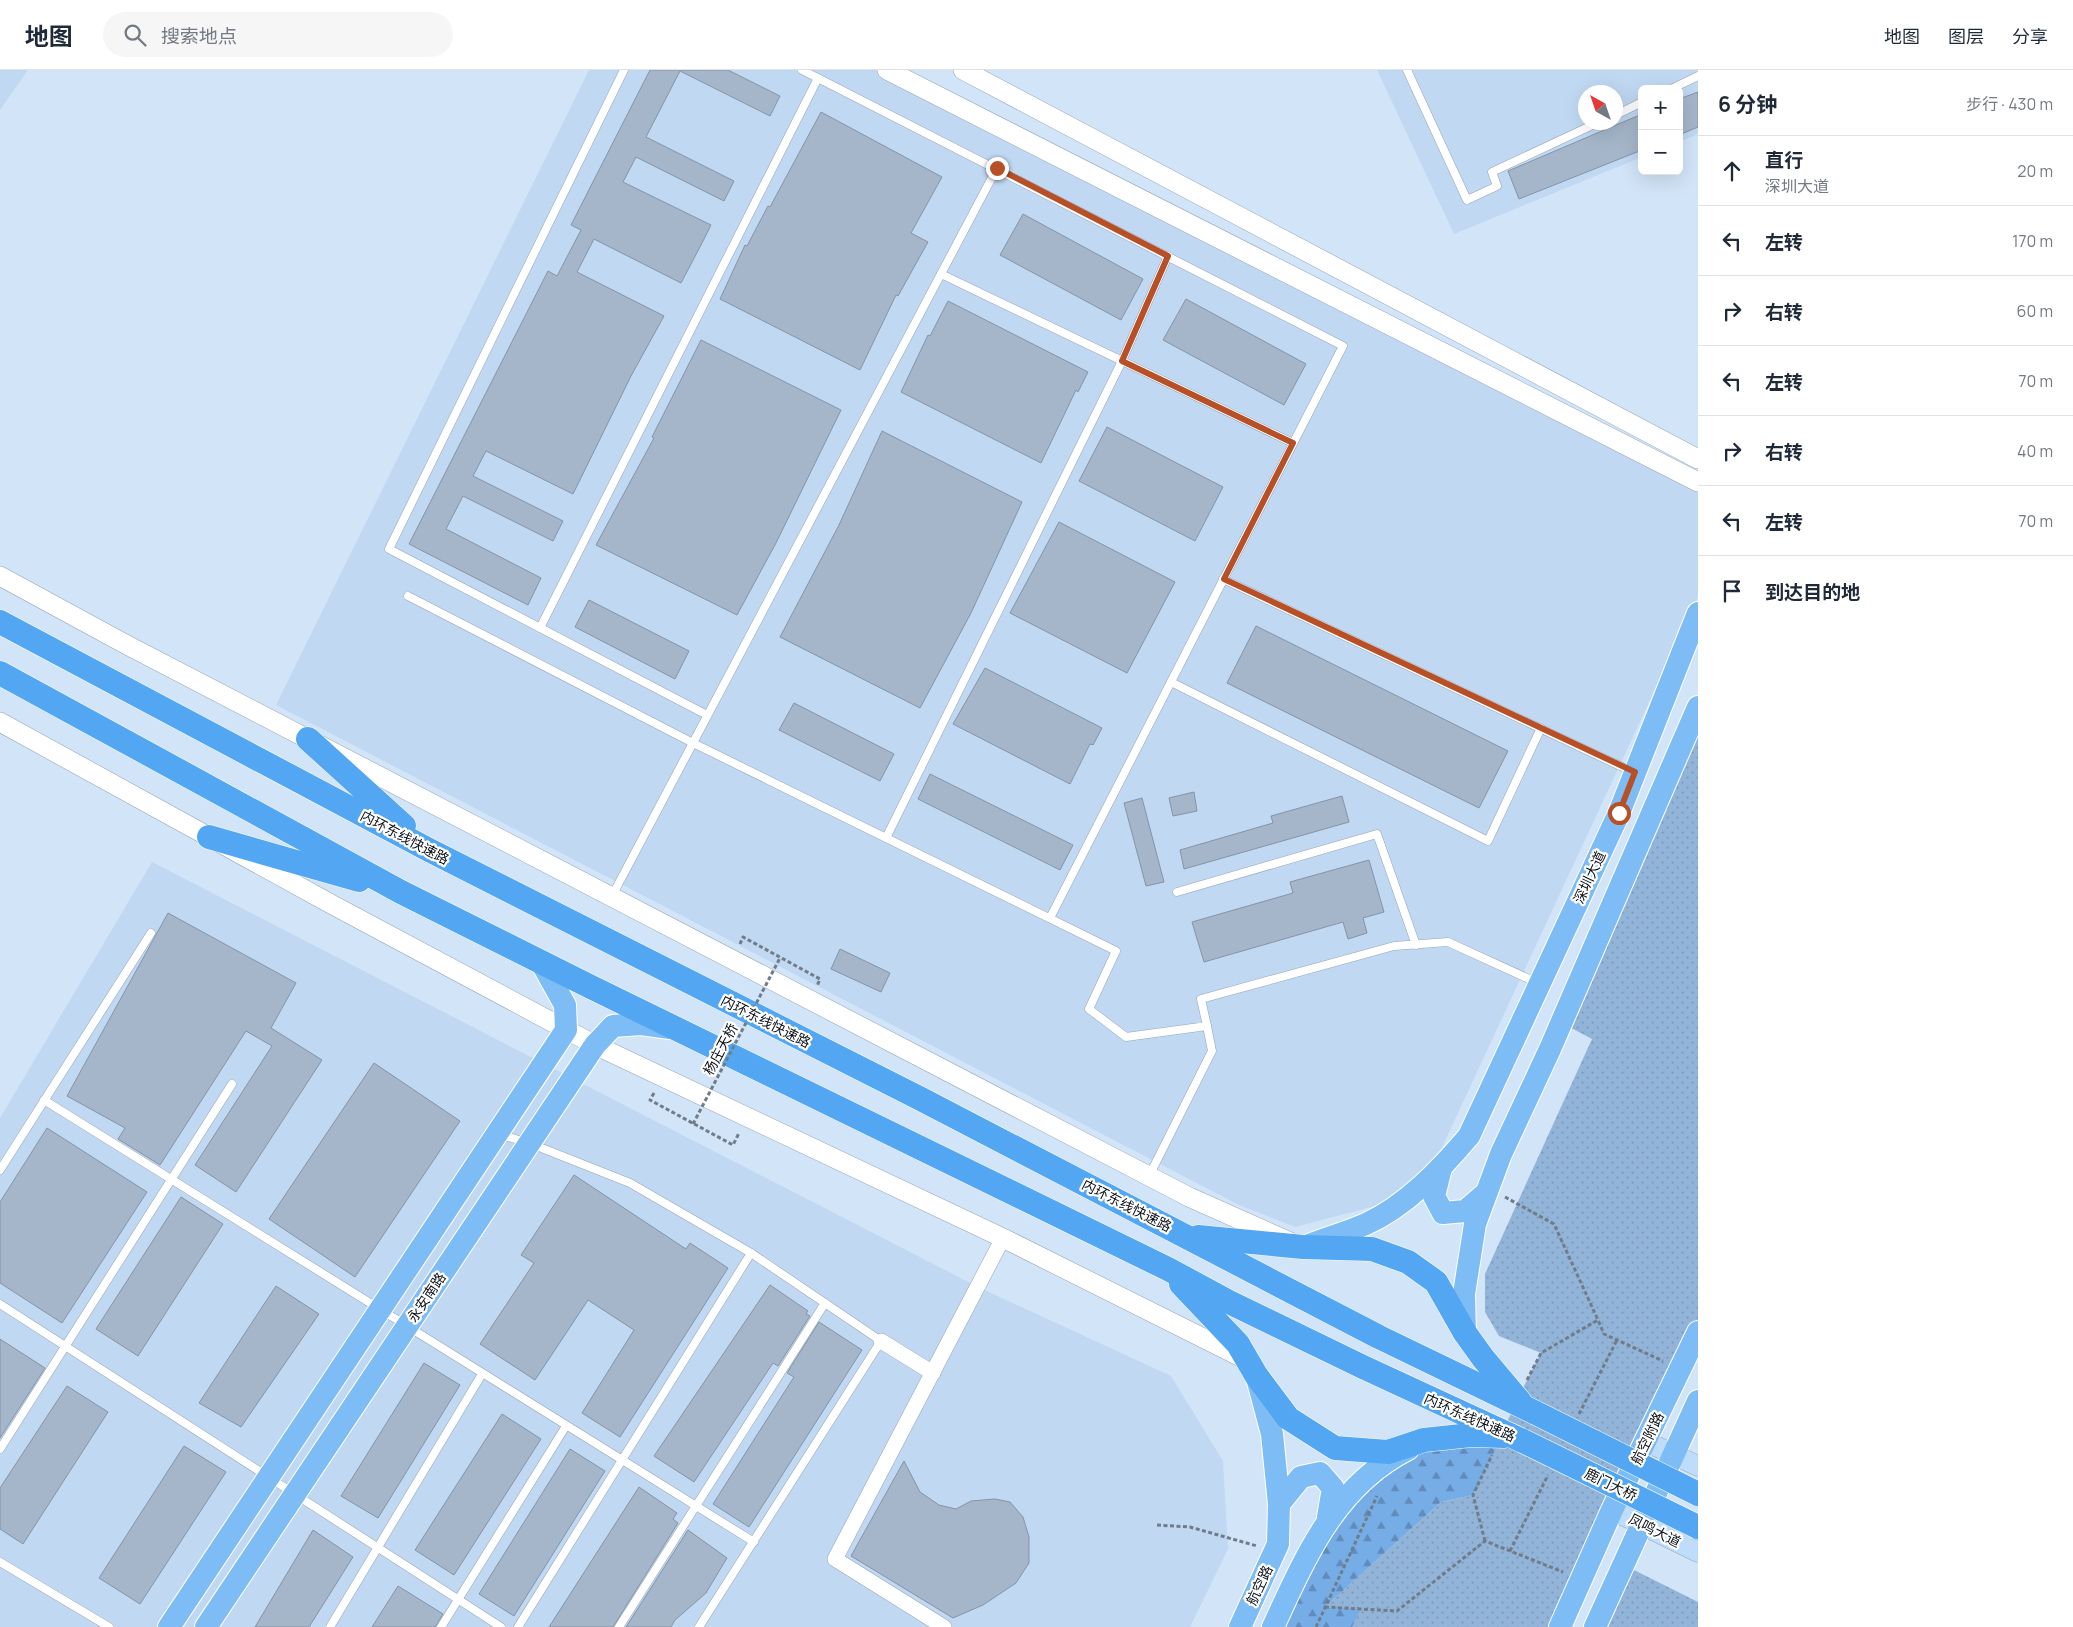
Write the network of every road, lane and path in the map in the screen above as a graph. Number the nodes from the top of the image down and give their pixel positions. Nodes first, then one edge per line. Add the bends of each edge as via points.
1 (624, 70) edge
2 (802, 70) edge
3 (887, 70) edge
4 (963, 70) edge
5 (1407, 70) edge
6 (1698, 76) edge
7 (818, 78) junction
8 (1679, 85) edge
9 (1638, 104) edge
10 (1623, 112) edge
11 (1581, 130) edge
12 (997, 168) junction
13 (1168, 256) junction
14 (941, 274) junction
15 (1122, 361) junction
16 (1293, 443) junction
17 (1698, 459) edge
18 (1698, 482) edge
19 (0, 576) edge
20 (1224, 579) junction
21 (408, 596) dead end
22 (1698, 613) edge
23 (0, 622) edge
24 (540, 628) junction
25 (0, 673) edge
26 (1171, 682) junction
27 (1698, 707) edge
28 (707, 715) junction
29 (0, 722) edge
30 (1693, 723) edge
31 (1541, 728) junction
32 (308, 739) junction
33 (693, 743) junction
34 (1635, 772) junction
35 (209, 837) junction
36 (886, 838) junction
37 (429, 850) junction
38 (401, 892) junction
39 (1177, 892) dead end
40 (612, 896) junction
41 (1050, 918) junction
42 (151, 933) dead end
43 (743, 937) dead end
44 (1416, 945) junction
45 (780, 958) junction
46 (541, 962) junction
47 (820, 979) dead end
48 (1540, 984) junction
49 (1207, 1026) junction
50 (566, 1030) junction
51 (680, 1030) junction
52 (595, 1045) junction
53 (232, 1084) dead end
54 (44, 1100) junction
55 (650, 1100) dead end
56 (693, 1124) junction
57 (497, 1134) junction
58 (528, 1143) junction
59 (733, 1144) dead end
60 (1441, 1168) junction
61 (0, 1170) edge
62 (1148, 1176) junction
63 (171, 1180) junction
64 (1487, 1191) junction
65 (1188, 1236) junction
66 (1003, 1238) junction
67 (1303, 1247) junction
68 (751, 1253) junction
69 (1168, 1269) junction
70 (825, 1303) junction
71 (0, 1304) edge
72 (379, 1310) junction
73 (1598, 1320) junction
74 (406, 1327) junction
75 (1698, 1332) edge
76 (1465, 1333) junction
77 (881, 1341) junction
78 (65, 1347) junction
79 (1252, 1367) junction
80 (1680, 1369) junction
81 (933, 1373) junction
82 (482, 1374) junction
83 (1698, 1401) edge
84 (1526, 1407) junction
85 (566, 1426) junction
86 (1513, 1438) junction
87 (1424, 1440) junction
88 (1645, 1441) junction
89 (0, 1450) edge
90 (1674, 1454) junction
91 (622, 1460) junction
92 (1698, 1466) edge
93 (268, 1479) junction
94 (1380, 1490) dead end
95 (1698, 1494) edge
96 (294, 1495) junction
97 (1279, 1504) junction
98 (696, 1506) junction
99 (1612, 1510) junction
100 (1642, 1522) junction
101 (1327, 1523) junction
102 (1158, 1524) dead end
103 (1698, 1527) edge
104 (1485, 1541) junction
105 (754, 1542) junction
106 (377, 1548) junction
107 (1276, 1548) junction
108 (1698, 1552) edge
109 (0, 1562) edge
110 (1581, 1580) junction
111 (458, 1600) junction
112 (1325, 1607) junction
113 (109, 1627) edge
114 (169, 1627) edge
115 (206, 1627) edge
116 (330, 1627) edge
117 (441, 1627) edge
118 (501, 1627) edge
119 (518, 1627) edge
120 (619, 1627) edge
121 (699, 1627) edge
122 (944, 1627) edge
123 (1240, 1627) edge
124 (1273, 1627) edge
125 (1316, 1627) edge
126 (1560, 1627) edge
127 (1595, 1627) edge

1 - 24 lane via 389,550
2 - 7 lane
3 - 18 street
4 - 17 street
5 - 11 lane via 1466,200 1497,186 1492,172
6 - 8 lane
7 - 12 lane
7 - 24 lane
9 - 10 lane
12 - 13 lane
12 - 14 lane
13 - 15 lane
13 - 16 lane via 1343,346
14 - 15 lane
14 - 28 lane
15 - 16 lane
15 - 36 lane
16 - 20 lane
19 - 32 street
20 - 26 lane
20 - 31 lane
21 - 33 lane
22 - 34 main road, 深圳大道
23 - 37 highway, 内环东线快速路
24 - 28 lane
25 - 38 highway, 内环东线快速路
26 - 31 lane via 1488,841
26 - 41 lane
27 - 30 main road
28 - 33 lane
29 - 35 street
30 - 64 main road
31 - 34 lane
32 - 37 highway
32 - 40 street
33 - 36 lane
33 - 40 lane
34 - 48 main road, 深圳大道
35 - 38 highway
35 - 50 street
36 - 41 lane
37 - 65 highway, 内环东线快速路
38 - 46 highway, 内环东线快速路
39 - 44 lane via 1377,834
40 - 62 street
41 - 49 lane via 1116,951 1089,1009 1126,1036
42 - 54 lane
43 - 45 path
44 - 48 lane via 1448,942
44 - 49 lane via 1394,946 1201,999
45 - 47 path
45 - 56 path, 杨庄天桥, bridge
46 - 50 main road via 565,1004
46 - 51 highway, 内环东线快速路
48 - 60 main road, 深圳大道 via 1469,1136
49 - 62 lane via 1212,1051
50 - 52 street
50 - 57 main road
51 - 52 main road, 永安南路 via 640,1024 614,1026
51 - 69 highway, 内环东线快速路
52 - 58 main road, 永安南路
52 - 66 street
53 - 63 lane
54 - 61 lane
54 - 63 lane
55 - 56 path
56 - 59 path
57 - 58 lane
57 - 72 main road
58 - 68 lane via 630,1183
58 - 74 main road, 永安南路
60 - 64 main road via 1434,1196 1443,1213 1465,1211
60 - 67 main road, 深圳大道 via 1407,1198 1367,1223
62 - 67 street via 1189,1198
63 - 72 lane
63 - 78 lane
64 - 73 path via 1554,1224
64 - 76 main road via 1475,1224 1464,1294
65 - 67 highway
65 - 84 highway, 内环东线快速路 via 1372,1333
66 - 79 street
66 - 81 street
67 - 76 highway via 1372,1249 1408,1262 1436,1282
68 - 70 lane
68 - 91 lane
69 - 79 highway via 1238,1344
69 - 86 highway, 内环东线快速路 via 1363,1368
70 - 77 lane
70 - 98 lane
71 - 78 lane
72 - 74 lane
72 - 93 main road
73 - 80 path via 1604,1334
73 - 84 path via 1541,1353
74 - 82 lane
74 - 96 main road, 永安南路
75 - 80 main road, 航空附路
76 - 84 highway
77 - 81 street
77 - 105 lane
78 - 89 lane
78 - 93 lane
79 - 87 highway via 1288,1418 1335,1448 1388,1452
79 - 97 main road via 1272,1434
80 - 88 main road, 航空附路
81 - 122 street via 835,1559
82 - 85 lane
82 - 106 lane
83 - 90 main road
84 - 95 highway, bridge
85 - 91 lane
85 - 111 lane
86 - 87 highway via 1471,1435
86 - 103 highway, 鹿门大桥, bridge
86 - 104 path via 1473,1495
87 - 101 main road via 1383,1462 1339,1503
88 - 90 main road
88 - 99 main road, 航空附路
90 - 92 main road
90 - 100 main road
91 - 98 lane
91 - 119 lane
93 - 96 lane
93 - 114 main road
94 - 112 path
96 - 106 lane
96 - 115 main road, 永安南路
97 - 101 main road via 1301,1477 1320,1473 1333,1488
97 - 107 main road
98 - 105 lane
98 - 120 lane
99 - 100 main road, 凤鸣大道
99 - 110 main road, 航空附路
100 - 108 main road, 凤鸣大道
100 - 127 main road
101 - 124 main road via 1305,1558
102 - 107 path via 1190,1527
104 - 110 path
104 - 112 path via 1397,1611
105 - 121 lane
106 - 111 lane
106 - 116 lane
107 - 123 main road, 航空路
109 - 113 lane
110 - 126 main road, 航空附路
111 - 117 lane
111 - 118 lane
112 - 125 path

